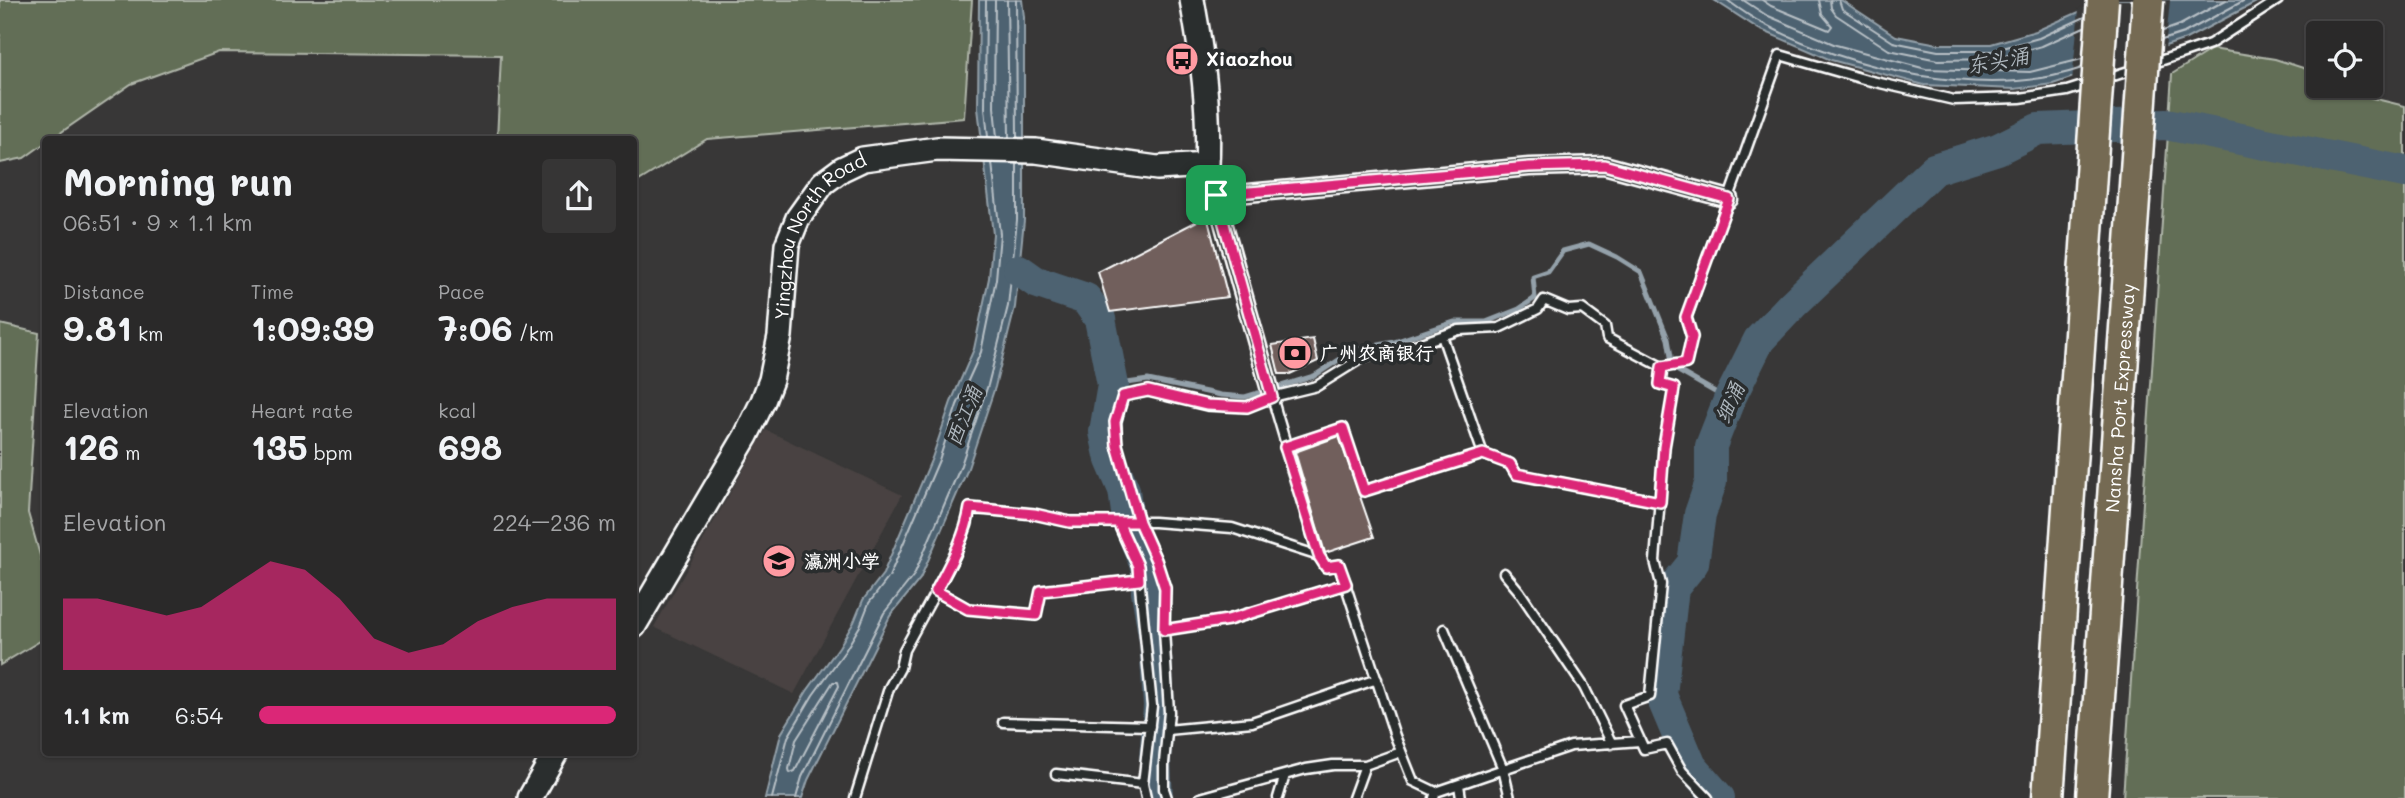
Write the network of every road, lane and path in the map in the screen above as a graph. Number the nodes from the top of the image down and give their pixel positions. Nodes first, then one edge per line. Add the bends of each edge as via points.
1 (1192, 0) edge
2 (2103, 0) edge
3 (2148, 0) edge
4 (2278, 0) edge
5 (1207, 165) junction
6 (1216, 195) junction
7 (1729, 199) junction
8 (1442, 336) junction
9 (1662, 367) junction
10 (1272, 397) junction
11 (1285, 447) junction
12 (1483, 454) junction
13 (1660, 502) junction
14 (1118, 522) junction
15 (1139, 522) junction
16 (1319, 556) junction
17 (1504, 573) dead end
18 (1139, 580) junction
19 (1346, 584) junction
20 (936, 591) junction
21 (637, 621) edge
22 (1444, 629) dead end
23 (1164, 630) junction
24 (1377, 679) junction
25 (1003, 722) dead end
26 (1150, 726) junction
27 (1167, 730) junction
28 (1640, 741) junction
29 (1612, 744) junction
30 (1401, 752) junction
31 (554, 756) edge
32 (1365, 765) junction
33 (1503, 769) junction
34 (1056, 774) dead end
35 (1285, 775) junction
36 (1143, 784) junction
37 (1459, 785) junction
38 (1435, 795) edge
39 (530, 798) edge
40 (855, 798) edge
41 (1146, 798) edge
42 (1167, 798) edge
43 (1200, 798) edge
44 (1279, 798) edge
45 (1353, 798) edge
46 (1461, 798) edge
47 (1510, 798) edge
48 (1708, 798) edge
49 (2048, 798) edge
50 (2092, 798) edge

1 - 5 main road via 1206,84
2 - 49 highway, bridge
3 - 50 highway, Nansha Port Expressway, bridge
4 - 7 lane via 2210,44 2067,91 2020,99 1954,100 1780,55
5 - 6 street
5 - 21 main road, Yingzhou North Road via 1157,168 1036,151 937,149 863,159 823,183 798,218 787,245 780,336 763,401
6 - 7 street via 1529,167 1604,165
6 - 10 street
7 - 9 lane via 1686,317 1692,337 1686,363
8 - 9 lane via 1499,328 1538,309 1544,300 1568,310 1582,309 1605,326 1607,338
8 - 10 lane via 1362,358 1317,386
8 - 12 lane
9 - 13 lane via 1660,384 1674,388
10 - 11 lane
10 - 15 lane via 1247,407 1207,405 1148,391 1123,396 1115,422 1117,445
11 - 12 lane via 1343,428 1364,491
11 - 16 lane
12 - 13 lane via 1510,464 1516,474
13 - 28 lane via 1655,561 1661,584 1650,696 1624,705
14 - 15 lane
14 - 18 lane via 1138,566
14 - 20 lane via 1070,522 970,508 963,536
15 - 16 lane via 1232,528
15 - 23 lane via 1165,588
16 - 19 lane via 1326,567 1339,565
17 - 29 lane via 1584,687
18 - 20 lane via 1041,591 1036,615 968,609
18 - 26 lane
19 - 23 lane via 1228,620
19 - 24 lane
20 - 40 lane via 889,688
22 - 33 lane
23 - 27 lane
24 - 27 lane via 1252,722
24 - 30 lane
25 - 26 lane
26 - 36 lane
27 - 42 lane
28 - 29 lane
28 - 48 lane via 1644,749 1667,744 1682,771
29 - 33 lane via 1571,746
30 - 32 lane
30 - 38 lane via 1413,781
31 - 39 main road
32 - 35 lane via 1333,765
32 - 45 lane
33 - 37 lane
33 - 47 lane
34 - 36 lane
35 - 43 lane
35 - 44 lane
36 - 41 lane
37 - 38 lane
37 - 46 lane

